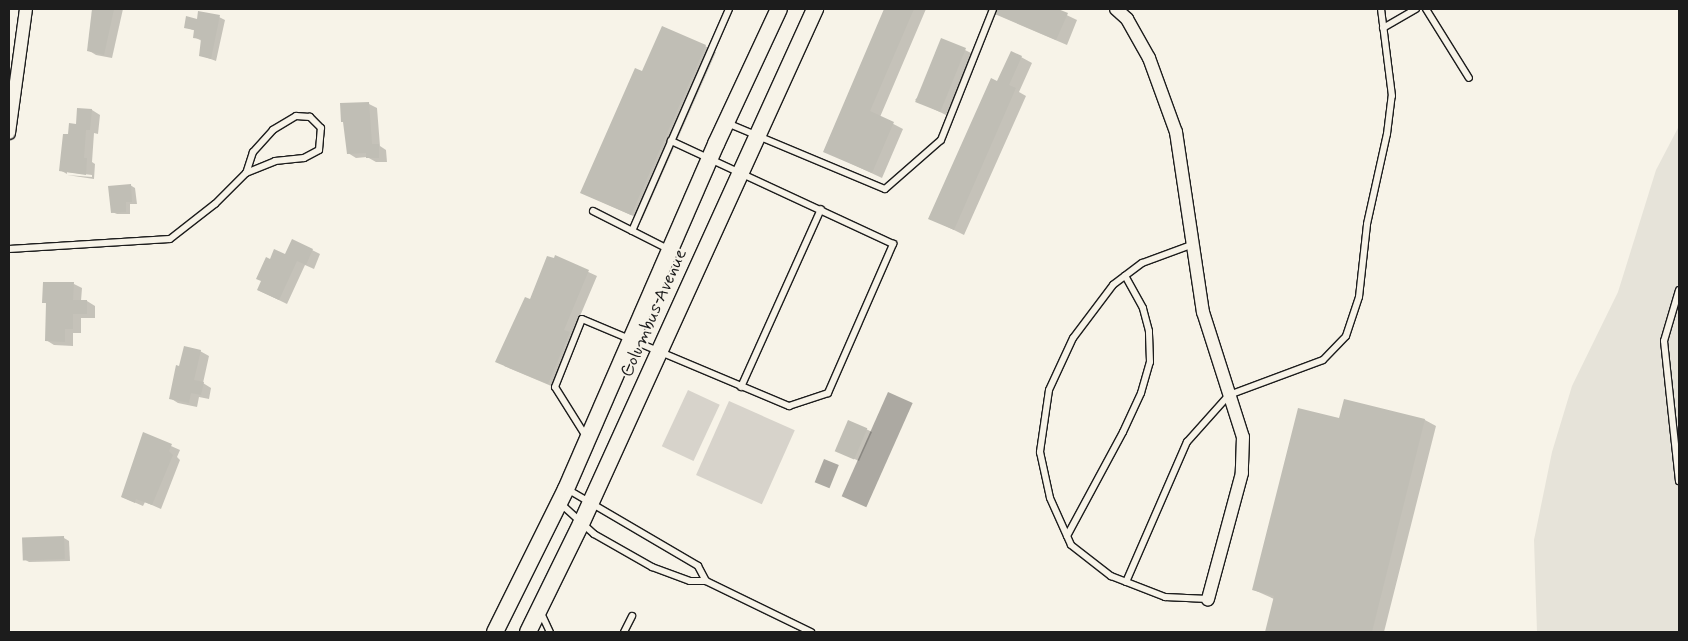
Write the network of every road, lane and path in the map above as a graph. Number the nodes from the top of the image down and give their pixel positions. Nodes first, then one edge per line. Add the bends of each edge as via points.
1 (26, 9) edge
2 (729, 9) edge
3 (779, 9) edge
4 (815, 9) edge
5 (993, 9) edge
6 (1116, 9) edge
7 (1381, 9) edge
8 (1416, 9) edge
9 (1426, 9) edge
10 (1384, 28) junction
11 (1469, 78) dead end
12 (726, 122) junction
13 (9, 133) edge
14 (757, 135) junction
15 (671, 141) junction
16 (710, 159) junction
17 (246, 172) junction
18 (740, 174) junction
19 (821, 209) junction
20 (593, 211) dead end
21 (632, 231) junction
22 (1191, 245) junction
23 (9, 249) edge
24 (671, 250) junction
25 (1125, 276) junction
26 (1679, 290) edge
27 (632, 340) junction
28 (658, 352) junction
29 (741, 387) junction
30 (1229, 395) junction
31 (588, 439) junction
32 (1679, 480) edge
33 (562, 495) junction
34 (590, 503) junction
35 (581, 524) junction
36 (1067, 536) junction
37 (706, 581) junction
38 (1126, 582) junction
39 (1208, 599) joint
40 (539, 609) junction
41 (632, 616) dead end
42 (495, 632) edge
43 (528, 632) edge
44 (550, 632) edge
45 (624, 632) edge
46 (811, 632) edge

1 - 13 street
2 - 15 lane
3 - 12 street, Columbus Avenue
4 - 14 street, Columbus Avenue
5 - 14 lane via 941,140 885,189
6 - 22 street via 1127,19 1149,58 1176,132
7 - 10 lane
8 - 10 lane
9 - 11 lane
10 - 30 lane via 1392,96 1367,224 1358,297 1346,336 1323,360
12 - 14 lane
12 - 16 street, Columbus Avenue
14 - 18 street, Columbus Avenue
15 - 16 lane
15 - 21 lane
16 - 18 lane
16 - 24 street, Columbus Avenue
17 - 17 lane via 275,161 304,158 319,150 320,128 310,117 296,116 273,130 253,152
17 - 23 lane via 215,204 170,239
18 - 19 lane
18 - 28 street, Columbus Avenue
19 - 29 lane
19 - 29 lane via 893,244 828,393 789,406
20 - 21 lane
21 - 24 lane
22 - 25 lane via 1142,264
22 - 30 street via 1203,312
24 - 27 street, Columbus Avenue
25 - 36 lane via 1143,308 1150,331 1150,362 1141,393 1123,432
25 - 36 lane via 1113,285 1073,338 1049,390 1040,452 1050,498
26 - 32 lane via 1664,341
27 - 28 lane
27 - 31 street, Columbus Avenue
27 - 31 lane via 582,319 555,387
28 - 29 lane
28 - 34 street, Columbus Avenue
30 - 38 lane via 1187,442
30 - 39 street via 1243,437 1242,473
31 - 33 street, Columbus Avenue
33 - 34 lane
33 - 35 lane
33 - 42 street, Columbus Avenue
34 - 35 street, Columbus Avenue
34 - 37 lane via 698,566
35 - 37 lane via 652,567 690,581
35 - 40 street, Columbus Avenue
36 - 38 lane via 1071,545 1111,576
37 - 46 lane
38 - 39 lane via 1165,597
40 - 43 street, Columbus Avenue
40 - 44 lane
41 - 45 lane

